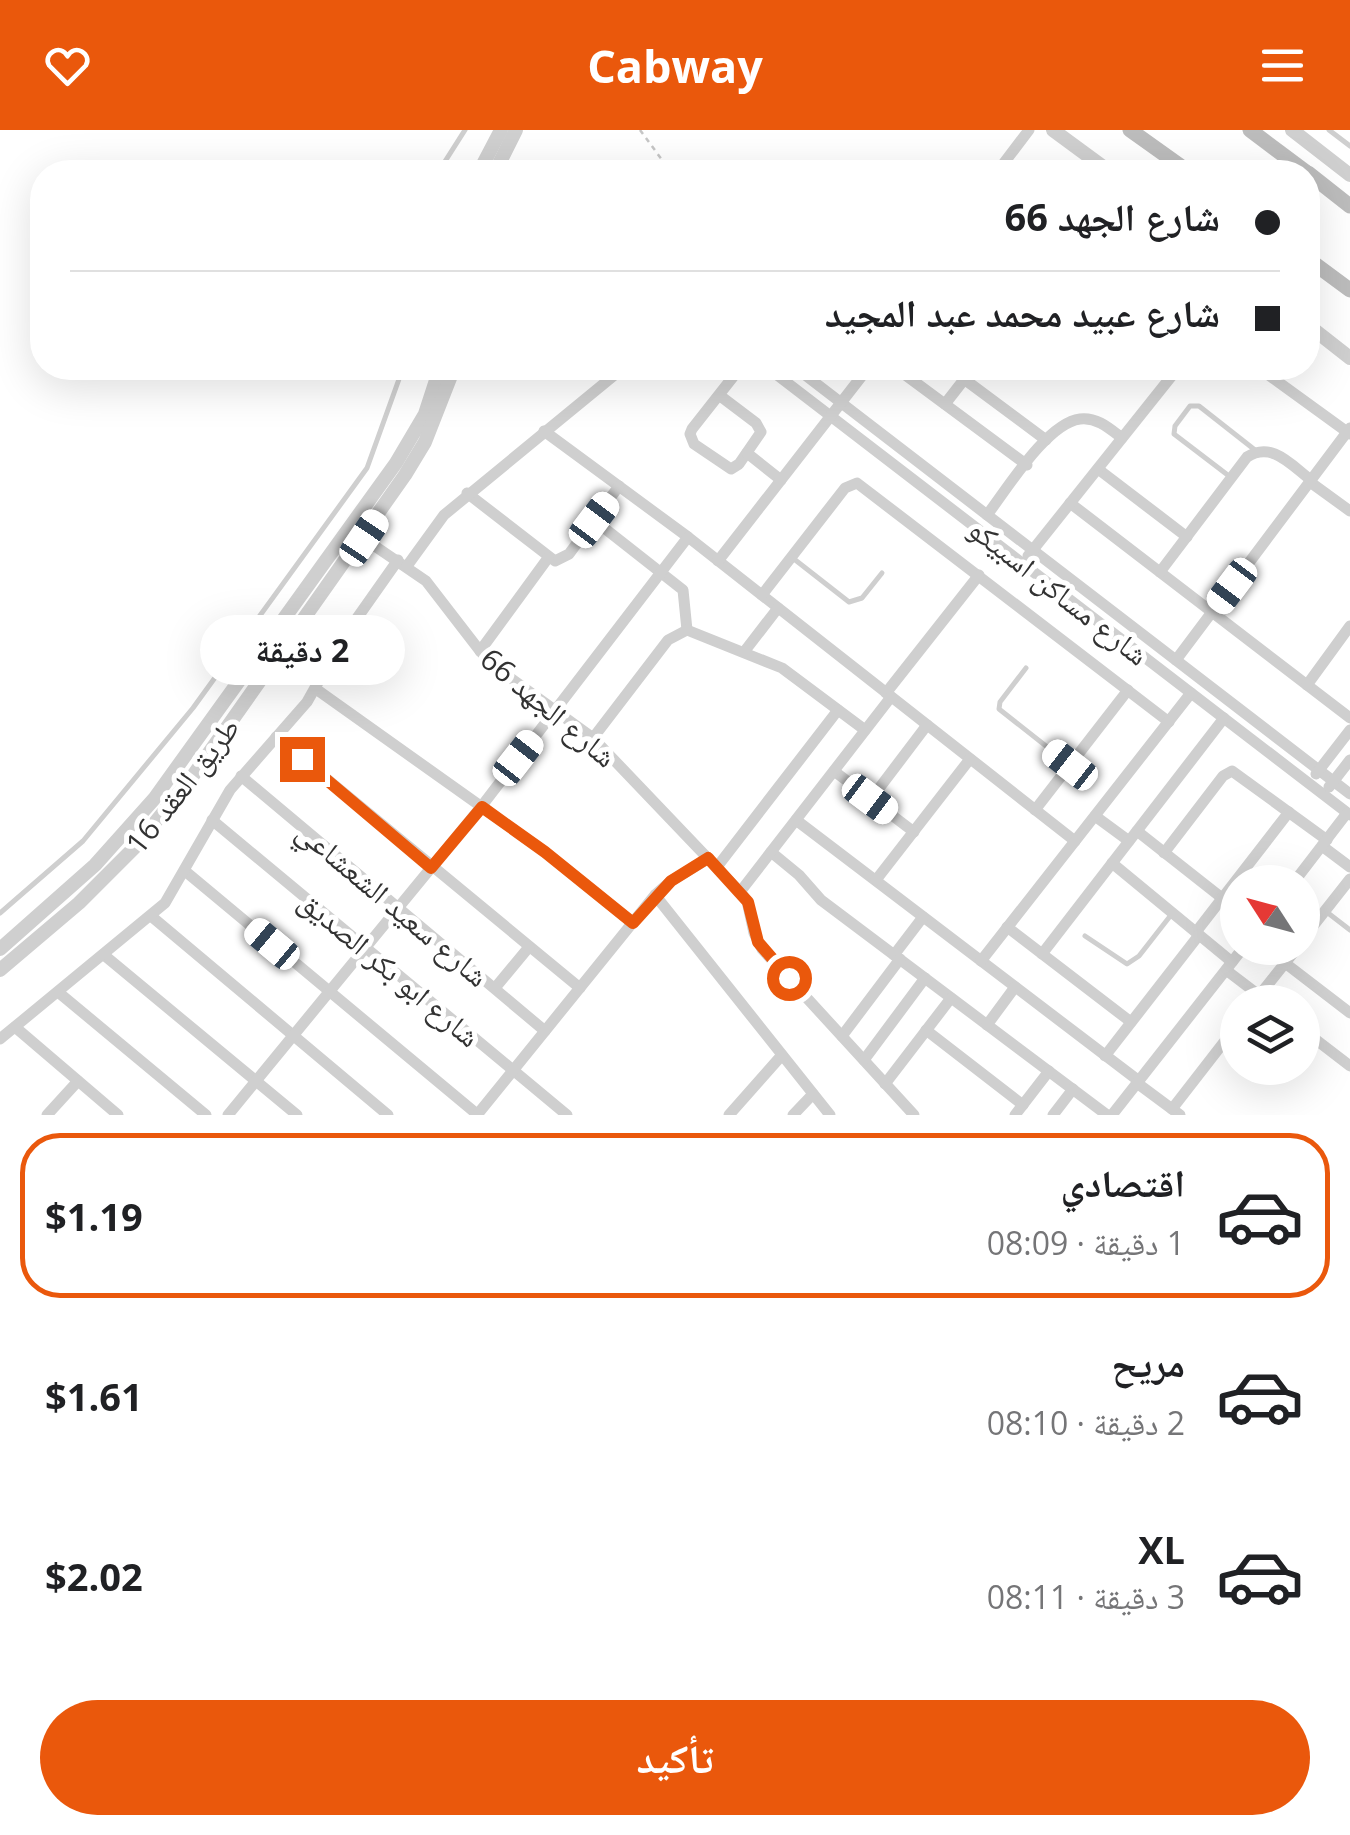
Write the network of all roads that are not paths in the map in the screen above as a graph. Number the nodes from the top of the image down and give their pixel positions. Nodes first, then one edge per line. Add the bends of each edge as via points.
1 (465, 130) edge
2 (501, 130) edge
3 (516, 130) edge
4 (1028, 130) edge
5 (1053, 130) edge
6 (1130, 130) edge
7 (1250, 130) edge
8 (1263, 130) edge
9 (1292, 130) edge
10 (1329, 130) edge
11 (1271, 146) junction
12 (1350, 146) edge
13 (446, 160) edge
14 (485, 160) edge
15 (500, 160) edge
16 (1007, 160) edge
17 (1094, 160) edge
18 (1172, 160) edge
19 (1290, 160) edge
20 (1350, 174) edge
21 (1320, 183) edge
22 (1350, 206) edge
23 (1320, 268) edge
24 (1350, 290) edge
25 (1320, 335) edge
26 (1350, 358) edge
27 (399, 380) edge
28 (436, 380) edge
29 (449, 380) edge
30 (607, 380) edge
31 (730, 380) edge
32 (784, 380) edge
33 (812, 380) edge
34 (858, 380) edge
35 (912, 380) edge
36 (963, 380) edge
37 (965, 380) edge
38 (1168, 380) edge
39 (1275, 380) edge
40 (719, 394) junction
41 (841, 402) junction
42 (944, 404) junction
43 (831, 416) junction
44 (544, 431) junction
45 (1349, 431) edge
46 (1122, 438) junction
47 (1046, 440) junction
48 (1256, 452) junction
49 (746, 454) junction
50 (1026, 465) junction
51 (1098, 469) junction
52 (1231, 478) junction
53 (781, 480) junction
54 (1310, 481) junction
55 (620, 486) junction
56 (467, 493) junction
57 (1070, 503) junction
58 (1350, 511) edge
59 (987, 515) junction
60 (594, 520) junction
61 (688, 536) junction
62 (1186, 537) junction
63 (364, 538) junction
64 (1033, 550) junction
65 (792, 557) junction
66 (548, 558) junction
67 (718, 560) junction
68 (402, 563) junction
69 (1022, 563) junction
70 (661, 572) junction
71 (1160, 572) junction
72 (882, 573) dead end
73 (979, 575) junction
74 (762, 595) junction
75 (778, 608) junction
76 (1212, 612) junction
77 (1350, 626) edge
78 (687, 630) junction
79 (480, 651) junction
80 (744, 652) junction
81 (1176, 660) junction
82 (1026, 668) dead end
83 (1307, 684) junction
84 (316, 689) junction
85 (1128, 690) junction
86 (1191, 693) junction
87 (889, 695) junction
88 (555, 710) junction
89 (838, 710) junction
90 (1224, 718) junction
91 (1350, 718) edge
92 (1169, 722) junction
93 (927, 725) junction
94 (865, 730) junction
95 (1350, 730) edge
96 (276, 738) junction
97 (593, 738) junction
98 (970, 759) junction
99 (1350, 760) edge
100 (1070, 765) junction
101 (1319, 770) junction
102 (834, 771) junction
103 (241, 776) junction
104 (1334, 781) junction
105 (1309, 784) junction
106 (1350, 794) edge
107 (1323, 795) junction
108 (870, 799) junction
109 (482, 807) junction
110 (1034, 810) junction
111 (1289, 812) junction
112 (1349, 814) edge
113 (1095, 816) junction
114 (212, 820) junction
115 (796, 820) junction
116 (914, 832) junction
117 (1133, 836) junction
118 (1074, 841) junction
119 (1324, 843) junction
120 (771, 852) junction
121 (1164, 853) junction
122 (713, 862) junction
123 (1112, 863) junction
124 (1248, 865) edge
125 (1307, 865) edge
126 (1350, 867) edge
127 (431, 868) junction
128 (185, 870) junction
129 (1350, 879) edge
130 (876, 880) junction
131 (740, 892) junction
132 (655, 895) junction
133 (1220, 896) edge
134 (1220, 901) edge
135 (399, 908) junction
136 (1326, 911) junction
137 (0, 913) edge
138 (1173, 913) junction
139 (152, 916) junction
140 (923, 917) junction
141 (1320, 918) edge
142 (633, 923) junction
143 (1007, 927) junction
144 (1350, 930) edge
145 (1198, 934) junction
146 (1085, 936) dead end
147 (529, 947) junction
148 (366, 948) junction
149 (0, 949) edge
150 (1042, 954) junction
151 (104, 955) junction
152 (897, 957) junction
153 (980, 960) junction
154 (1288, 965) edge
155 (1229, 966) junction
156 (0, 970) edge
157 (925, 978) junction
158 (1247, 985) edge
159 (1016, 987) junction
160 (495, 988) junction
161 (580, 988) junction
162 (58, 992) junction
163 (329, 992) junction
164 (951, 998) junction
165 (1350, 1013) edge
166 (1131, 1022) junction
167 (987, 1025) junction
168 (15, 1026) junction
169 (926, 1030) junction
170 (545, 1031) junction
171 (294, 1036) junction
172 (842, 1036) junction
173 (0, 1039) edge
174 (1320, 1043) edge
175 (1220, 1050) edge
176 (782, 1055) junction
177 (1105, 1056) junction
178 (864, 1060) junction
179 (1350, 1066) edge
180 (513, 1071) junction
181 (1049, 1071) junction
182 (78, 1080) junction
183 (256, 1081) junction
184 (1138, 1082) junction
185 (886, 1084) junction
186 (1073, 1089) junction
187 (813, 1094) junction
188 (1019, 1110) edge
189 (1176, 1112) edge
190 (48, 1115) edge
191 (118, 1115) edge
192 (206, 1115) edge
193 (228, 1115) edge
194 (298, 1115) edge
195 (388, 1115) edge
196 (478, 1115) edge
197 (567, 1115) edge
198 (730, 1115) edge
199 (793, 1115) edge
200 (830, 1115) edge
201 (914, 1115) edge
202 (1053, 1115) edge
203 (1110, 1115) edge

1 - 13 lane
2 - 14 street
3 - 15 street
4 - 16 street
5 - 17 street
6 - 18 main road
7 - 11 main road
8 - 11 main road
9 - 20 street
10 - 12 lane
11 - 19 main road
21 - 22 main road
23 - 24 main road
25 - 26 street
27 - 137 lane via 367,468 193,708 83,841
28 - 149 street, طريق العقد 16 via 396,463 181,764 95,865
29 - 63 street, طريق العقد 16 via 425,442
30 - 44 street
31 - 40 street
32 - 43 street, شارع مساكن اسبيكو
33 - 41 street, شارع مساكن اسبيكو
34 - 41 street
35 - 42 street
36 - 42 street
37 - 47 street
38 - 46 street
39 - 45 street
40 - 49 street via 760,427
40 - 49 street via 691,440 726,468 735,468
41 - 43 street
41 - 59 street, شارع مساكن اسبيكو
42 - 50 street
43 - 53 street
43 - 69 street, شارع مساكن اسبيكو
44 - 55 street
44 - 56 street
45 - 54 street
46 - 47 street via 1100,422 1080,420
46 - 51 street
47 - 50 street
48 - 52 street
48 - 52 lane via 1199,406 1190,406 1174,434
48 - 54 street via 1277,454
49 - 53 street
50 - 59 street
51 - 57 street
51 - 62 street
52 - 62 street
53 - 67 street
54 - 58 street
54 - 76 street
55 - 60 street
55 - 61 street
56 - 66 street
56 - 68 street
57 - 64 street
57 - 71 street
59 - 64 street, شارع مساكن اسبيكو
60 - 66 street via 563,560
60 - 70 street
61 - 67 street
61 - 70 street
62 - 71 street
63 - 68 street, شارع الجهد 66
63 - 156 street, طريق العقد 16 via 138,845
64 - 69 street
64 - 81 street, شارع مساكن اسبيكو
65 - 72 lane via 849,602 862,598
65 - 73 street via 845,488 857,483
65 - 74 street
66 - 79 street
67 - 74 street
68 - 79 street, شارع الجهد 66 via 426,581
68 - 84 street via 343,638
69 - 86 street, شارع مساكن اسبيكو
70 - 78 street via 685,593
70 - 88 street
71 - 76 street
73 - 85 street
73 - 87 street
74 - 75 street
75 - 80 street
75 - 87 street
76 - 81 street
76 - 83 street
77 - 83 street
78 - 80 street
78 - 97 street via 668,640
79 - 88 street, شارع الجهد 66
80 - 89 street via 790,673
81 - 101 street, شارع مساكن اسبيكو
82 - 100 lane via 999,709
83 - 91 street
84 - 96 street
84 - 109 street
85 - 92 street
85 - 100 street
86 - 90 street, شارع مساكن اسبيكو
86 - 92 street
87 - 93 street
87 - 94 street
88 - 97 street, شارع الجهد 66
88 - 109 street
89 - 94 street
89 - 122 street
90 - 105 street, شارع مساكن اسبيكو
90 - 117 street
92 - 113 street
93 - 98 street
93 - 108 street
94 - 102 street
95 - 101 street
96 - 103 street
96 - 127 street
97 - 122 street, شارع الجهد 66
98 - 110 street
98 - 116 street
99 - 104 street
100 - 110 street
101 - 104 street, شارع مساكن اسبيكو
101 - 105 street
102 - 108 street
102 - 115 street
103 - 114 street
103 - 135 street, شارع سعيد الشعشاعي
104 - 106 street, شارع مساكن اسبيكو
104 - 107 street
105 - 107 street, شارع مساكن اسبيكو
107 - 112 street, شارع مساكن اسبيكو
108 - 116 street
109 - 127 street
109 - 142 street
110 - 118 street
111 - 119 street
111 - 121 street via 1227,772
111 - 124 street
112 - 119 street
113 - 117 street
113 - 118 street
114 - 128 street
114 - 148 street, شارع ابو بكر الصديق
115 - 120 street
115 - 130 street
116 - 130 street
117 - 121 street
117 - 123 street
118 - 143 street
119 - 125 street
119 - 126 street
120 - 131 street
120 - 152 street
121 - 133 street
122 - 131 street, شارع الجهد 66
122 - 132 street
123 - 138 street
123 - 150 street
127 - 135 street
127 - 147 street
128 - 139 street
128 - 163 street
129 - 136 street
130 - 140 street
131 - 172 street, شارع الجهد 66 via 762,949
132 - 142 street
132 - 176 street
134 - 145 street
135 - 148 street
135 - 160 street, شارع سعيد الشعشاعي
136 - 141 street
136 - 144 lane
138 - 145 street
138 - 146 lane via 1126,964
139 - 151 street
139 - 171 street
140 - 152 street
140 - 153 street
142 - 161 street
143 - 150 street
143 - 153 street
145 - 155 street
145 - 166 street
147 - 160 street
147 - 161 street
148 - 163 street
148 - 180 street, شارع ابو بكر الصديق
150 - 166 street
151 - 162 street
151 - 183 street
152 - 157 street
152 - 172 street
153 - 159 street
154 - 165 street
155 - 158 street
155 - 184 street
157 - 164 street
157 - 178 street
159 - 167 street
159 - 177 street
160 - 170 street, شارع سعيد الشعشاعي
161 - 170 street
162 - 168 street
162 - 192 street
163 - 171 street
163 - 196 street
164 - 167 street
164 - 169 street
166 - 177 street
167 - 181 street
168 - 173 street
168 - 182 street
169 - 185 street
169 - 188 street
170 - 180 street
171 - 183 street
171 - 195 street
172 - 178 street, شارع الجهد 66
174 - 179 street
175 - 189 street
176 - 187 street
176 - 198 street
177 - 184 street
178 - 185 street, شارع الجهد 66
180 - 196 street
180 - 197 street, شارع ابو بكر الصديق
181 - 186 street
181 - 188 street
182 - 190 street
182 - 191 street
183 - 193 street
183 - 194 street
184 - 189 street
184 - 203 street
185 - 201 street, شارع الجهد 66
186 - 202 street
186 - 203 street
187 - 199 street
187 - 200 street

